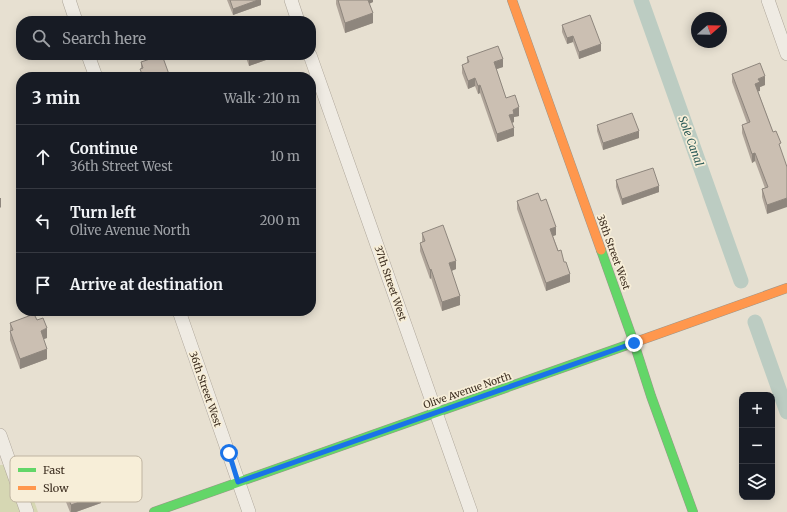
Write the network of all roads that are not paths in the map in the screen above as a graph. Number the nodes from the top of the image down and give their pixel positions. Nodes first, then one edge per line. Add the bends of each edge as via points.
1 (69, 0) edge
2 (290, 0) edge
3 (512, 0) edge
4 (768, 0) edge
5 (74, 16) edge
6 (296, 16) edge
7 (787, 54) edge
8 (90, 60) edge
9 (312, 60) edge
10 (94, 72) edge
11 (316, 72) edge
12 (316, 72) edge
13 (787, 288) edge
14 (181, 316) edge
15 (634, 343) junction
16 (436, 412) junction
17 (0, 435) edge
18 (10, 464) edge
19 (238, 482) junction
20 (23, 502) edge
21 (27, 512) edge
22 (154, 512) edge
23 (249, 512) edge
24 (471, 512) edge
25 (693, 512) edge

1 - 5 street
2 - 6 street
3 - 15 street, 38th Street West
4 - 7 street
8 - 10 street
9 - 11 street, 37th Street West
12 - 16 street, 37th Street West
13 - 15 street, Olive Avenue North
14 - 19 street, 36th Street West
15 - 16 street, Olive Avenue North
15 - 25 street, 38th Street West
16 - 19 street, Olive Avenue North
16 - 24 street, 37th Street West
17 - 18 street
19 - 22 street, Olive Avenue North
19 - 23 street, 36th Street West
20 - 21 street

